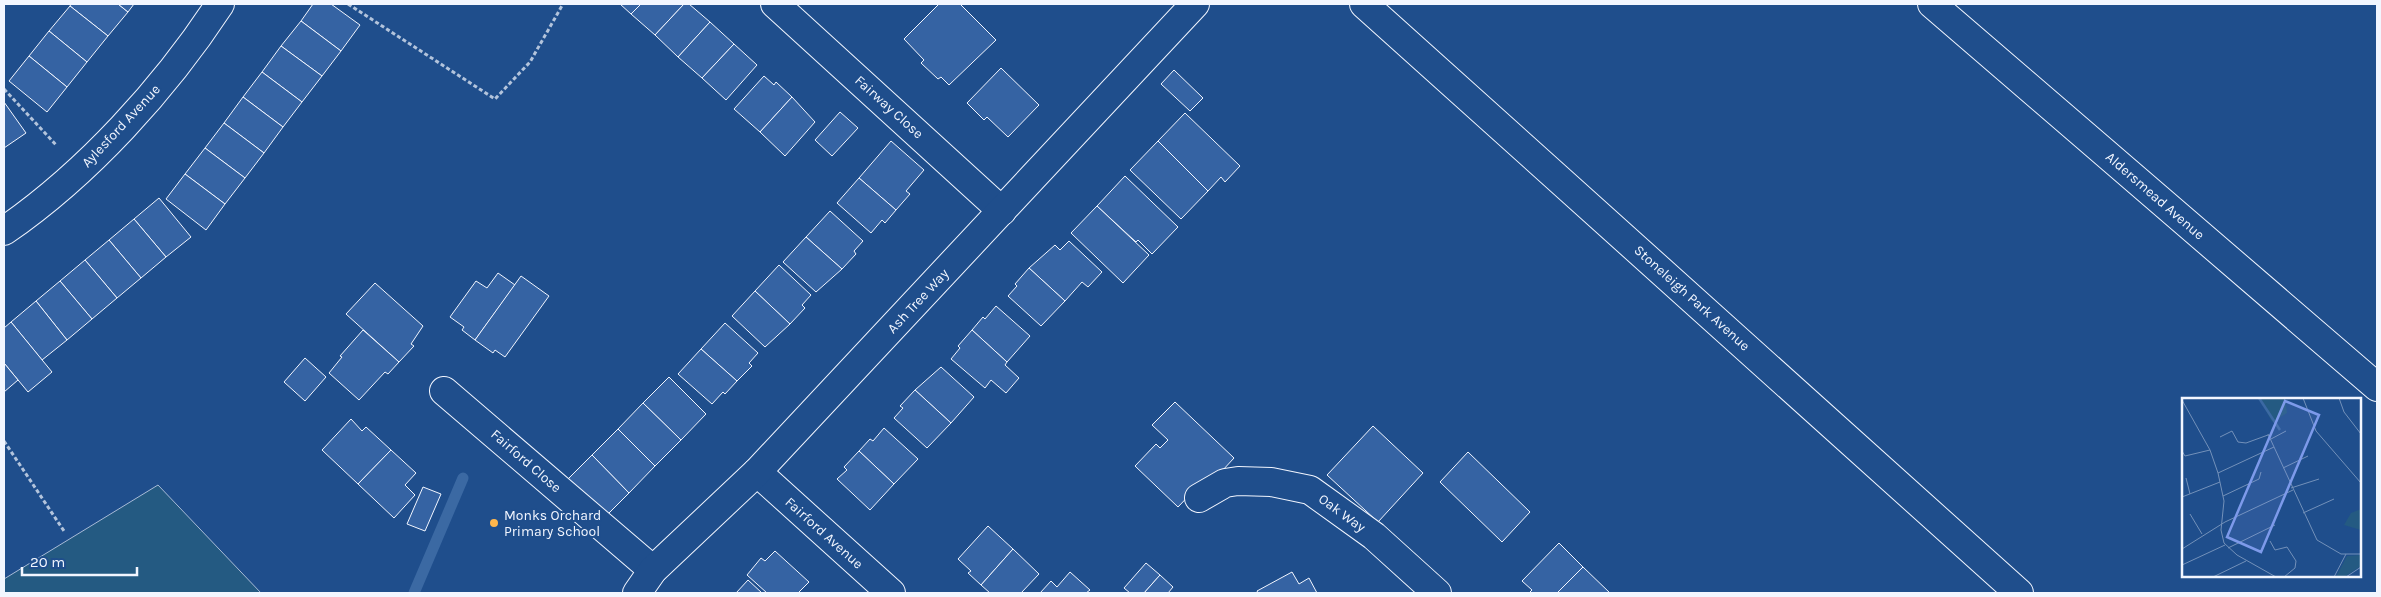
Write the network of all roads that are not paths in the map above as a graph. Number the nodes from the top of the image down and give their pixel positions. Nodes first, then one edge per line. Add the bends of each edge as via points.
1 (220, 4) edge
2 (775, 4) edge
3 (1195, 4) edge
4 (1364, 4) edge
5 (1932, 4) edge
6 (1002, 211) junction
7 (4, 231) edge
8 (2377, 388) edge
9 (444, 391) dead end
10 (757, 472) junction
11 (1199, 498) dead end
12 (653, 570) junction
13 (637, 593) edge
14 (891, 593) edge
15 (1437, 593) edge
16 (2019, 593) edge

1 - 7 street, Aylesford Avenue via 175,66 80,171
2 - 6 street, Fairway Close
3 - 6 street, Ash Tree Way
4 - 16 street, Stoneleigh Park Avenue
5 - 8 street, Aldersmead Avenue
6 - 10 street, Ash Tree Way
9 - 12 street, Fairford Close
10 - 12 street, Ash Tree Way
10 - 14 street, Fairford Avenue
11 - 15 street, Oak Way via 1225,483 1238,481 1271,482 1310,490 1374,536
12 - 13 street, Ash Tree Way

